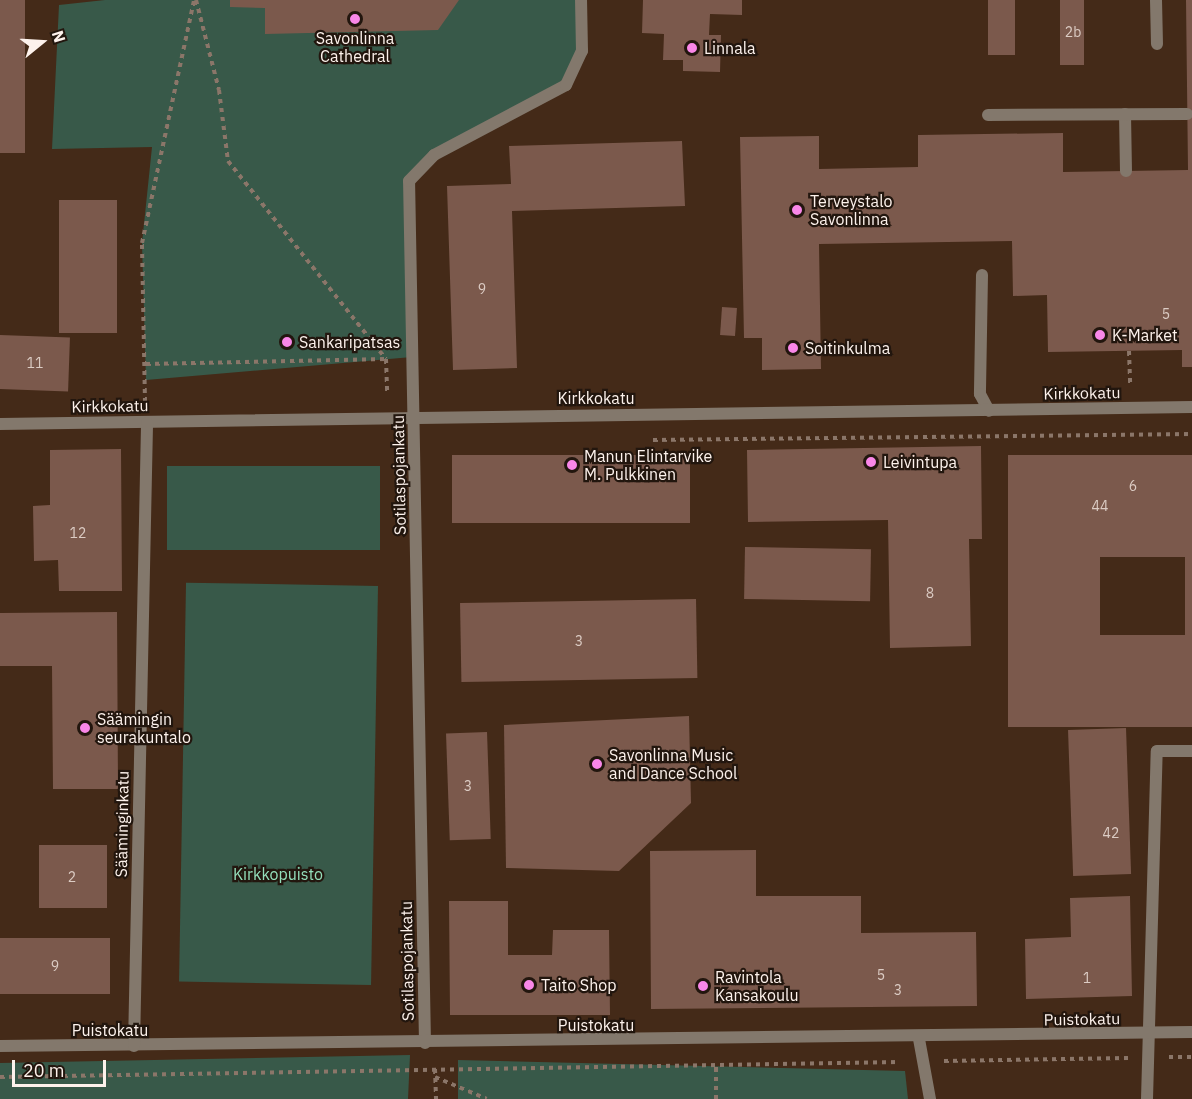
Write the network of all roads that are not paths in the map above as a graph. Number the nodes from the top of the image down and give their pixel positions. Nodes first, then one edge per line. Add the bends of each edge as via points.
1 (581, 0) edge
2 (1156, 0) edge
3 (1157, 44) dead end
4 (1125, 114) junction
5 (1187, 114) dead end
6 (988, 115) dead end
7 (1126, 171) dead end
8 (982, 275) dead end
9 (1192, 407) edge
10 (989, 411) junction
11 (414, 416) junction
12 (147, 423) junction
13 (0, 424) edge
14 (1192, 751) edge
15 (1192, 1032) edge
16 (1151, 1034) junction
17 (919, 1039) junction
18 (425, 1043) junction
19 (0, 1046) edge
20 (134, 1046) junction
21 (930, 1099) edge
22 (1147, 1099) edge

1 - 11 street, Sotilaspojankatu via 582,51 566,85 434,155 409,181
2 - 3 street
4 - 5 street
4 - 6 street
4 - 7 street
8 - 10 street via 980,394
9 - 10 street, Kirkkokatu
10 - 11 street, Kirkkokatu
11 - 12 street, Kirkkokatu
11 - 18 street, Sotilaspojankatu
12 - 13 street, Kirkkokatu
12 - 20 street, Sääminginkatu
14 - 16 street via 1157,751
15 - 16 street, Puistokatu
16 - 17 street, Puistokatu
16 - 22 street
17 - 18 street, Puistokatu
17 - 21 street
18 - 20 street, Puistokatu
19 - 20 street, Puistokatu

